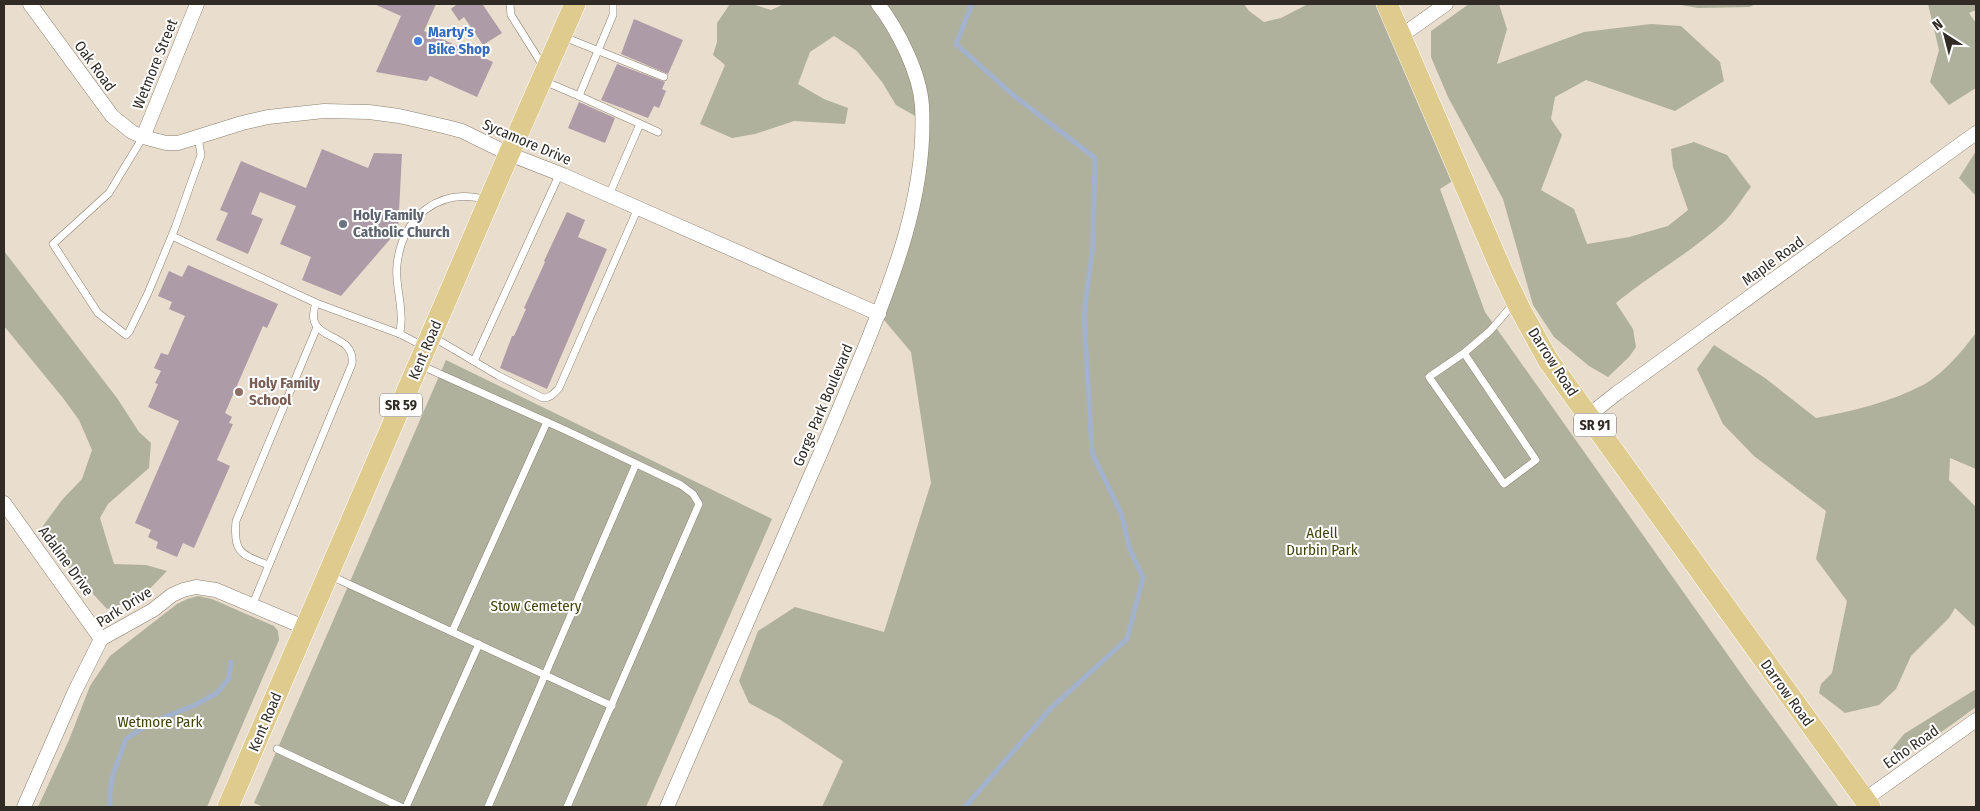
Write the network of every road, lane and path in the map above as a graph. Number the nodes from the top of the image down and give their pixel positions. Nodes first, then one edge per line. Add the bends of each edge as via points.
1 (30, 4) edge
2 (197, 4) edge
3 (510, 4) edge
4 (575, 4) edge
5 (613, 4) edge
6 (878, 4) edge
7 (1387, 4) edge
8 (1446, 4) edge
9 (561, 36) junction
10 (1401, 36) junction
11 (598, 50) junction
12 (544, 75) junction
13 (664, 76) dead end
14 (578, 96) junction
15 (640, 124) junction
16 (658, 132) dead end
17 (1976, 133) edge
18 (142, 137) junction
19 (198, 137) junction
20 (509, 154) junction
21 (560, 173) junction
22 (609, 195) junction
23 (489, 201) junction
24 (638, 208) junction
25 (172, 236) junction
26 (1516, 301) junction
27 (316, 303) junction
28 (879, 314) junction
29 (317, 327) junction
30 (400, 334) junction
31 (425, 349) junction
32 (1464, 353) junction
33 (474, 361) junction
34 (1588, 416) junction
35 (547, 422) junction
36 (636, 464) junction
37 (4, 503) edge
38 (268, 565) junction
39 (329, 574) junction
40 (252, 606) junction
41 (306, 628) junction
42 (452, 632) junction
43 (101, 639) junction
44 (479, 644) junction
45 (545, 675) junction
46 (612, 706) junction
47 (1976, 720) edge
48 (277, 749) dead end
49 (1867, 803) edge
50 (24, 807) edge
51 (228, 807) edge
52 (401, 807) edge
53 (406, 807) edge
54 (488, 807) edge
55 (567, 807) edge
56 (667, 807) edge

1 - 18 street, Oak Road via 112,116
2 - 18 street, Wetmore Street
3 - 12 lane via 511,15
4 - 9 main road, Kent Road / SR 59
5 - 11 lane via 613,15
6 - 28 street, Gorge Park Boulevard via 897,33 912,67 920,91 922,120 909,219
7 - 10 main road, Darrow Road / SR 91
8 - 10 street
9 - 11 lane
9 - 12 main road, Kent Road / SR 59
10 - 26 main road, Darrow Road / SR 91
11 - 13 lane
11 - 14 lane
12 - 14 lane
12 - 20 main road, Kent Road / SR 59
14 - 15 lane
15 - 16 lane
15 - 22 lane
17 - 34 street, Maple Road
18 - 19 street, Sycamore Drive via 178,143
18 - 25 lane via 109,193 53,244 98,313 126,335
19 - 20 street, Sycamore Drive via 268,117 361,111 400,116 462,131
19 - 25 lane via 202,156
20 - 21 street, Sycamore Drive
20 - 23 main road, Kent Road / SR 59
21 - 22 street, Sycamore Drive
21 - 33 lane
22 - 24 street, Sycamore Drive
23 - 30 lane via 461,196 438,201 412,221 404,236 396,266
23 - 31 main road, Kent Road / SR 59
24 - 28 street, Sycamore Drive
24 - 33 lane via 554,394 543,398
25 - 27 lane
26 - 32 lane via 1490,331
26 - 34 main road, Darrow Road / SR 91 via 1548,360
27 - 29 lane via 312,316
27 - 30 lane
28 - 56 street, Gorge Park Boulevard
29 - 38 lane via 236,521 235,536 240,552
29 - 38 lane via 348,346 352,352 352,364
30 - 31 lane
31 - 33 lane
31 - 35 lane
31 - 39 main road, Kent Road / SR 59
32 - 32 lane via 1429,377 1504,484 1536,460
34 - 49 main road, Darrow Road / SR 91
35 - 36 lane
35 - 42 lane
36 - 45 lane
36 - 46 lane via 681,485 693,494 699,504
37 - 43 street, Adaline Drive
38 - 40 lane
39 - 41 main road, Kent Road / SR 59
39 - 42 lane
40 - 41 street, Park Drive
40 - 43 street, Park Drive via 216,590 196,587 183,590
41 - 51 main road, Kent Road / SR 59
42 - 44 lane
43 - 50 street, Park Drive
44 - 45 lane
44 - 53 lane
45 - 46 lane
45 - 54 lane
46 - 55 lane
47 - 49 street, Echo Road
48 - 52 lane

